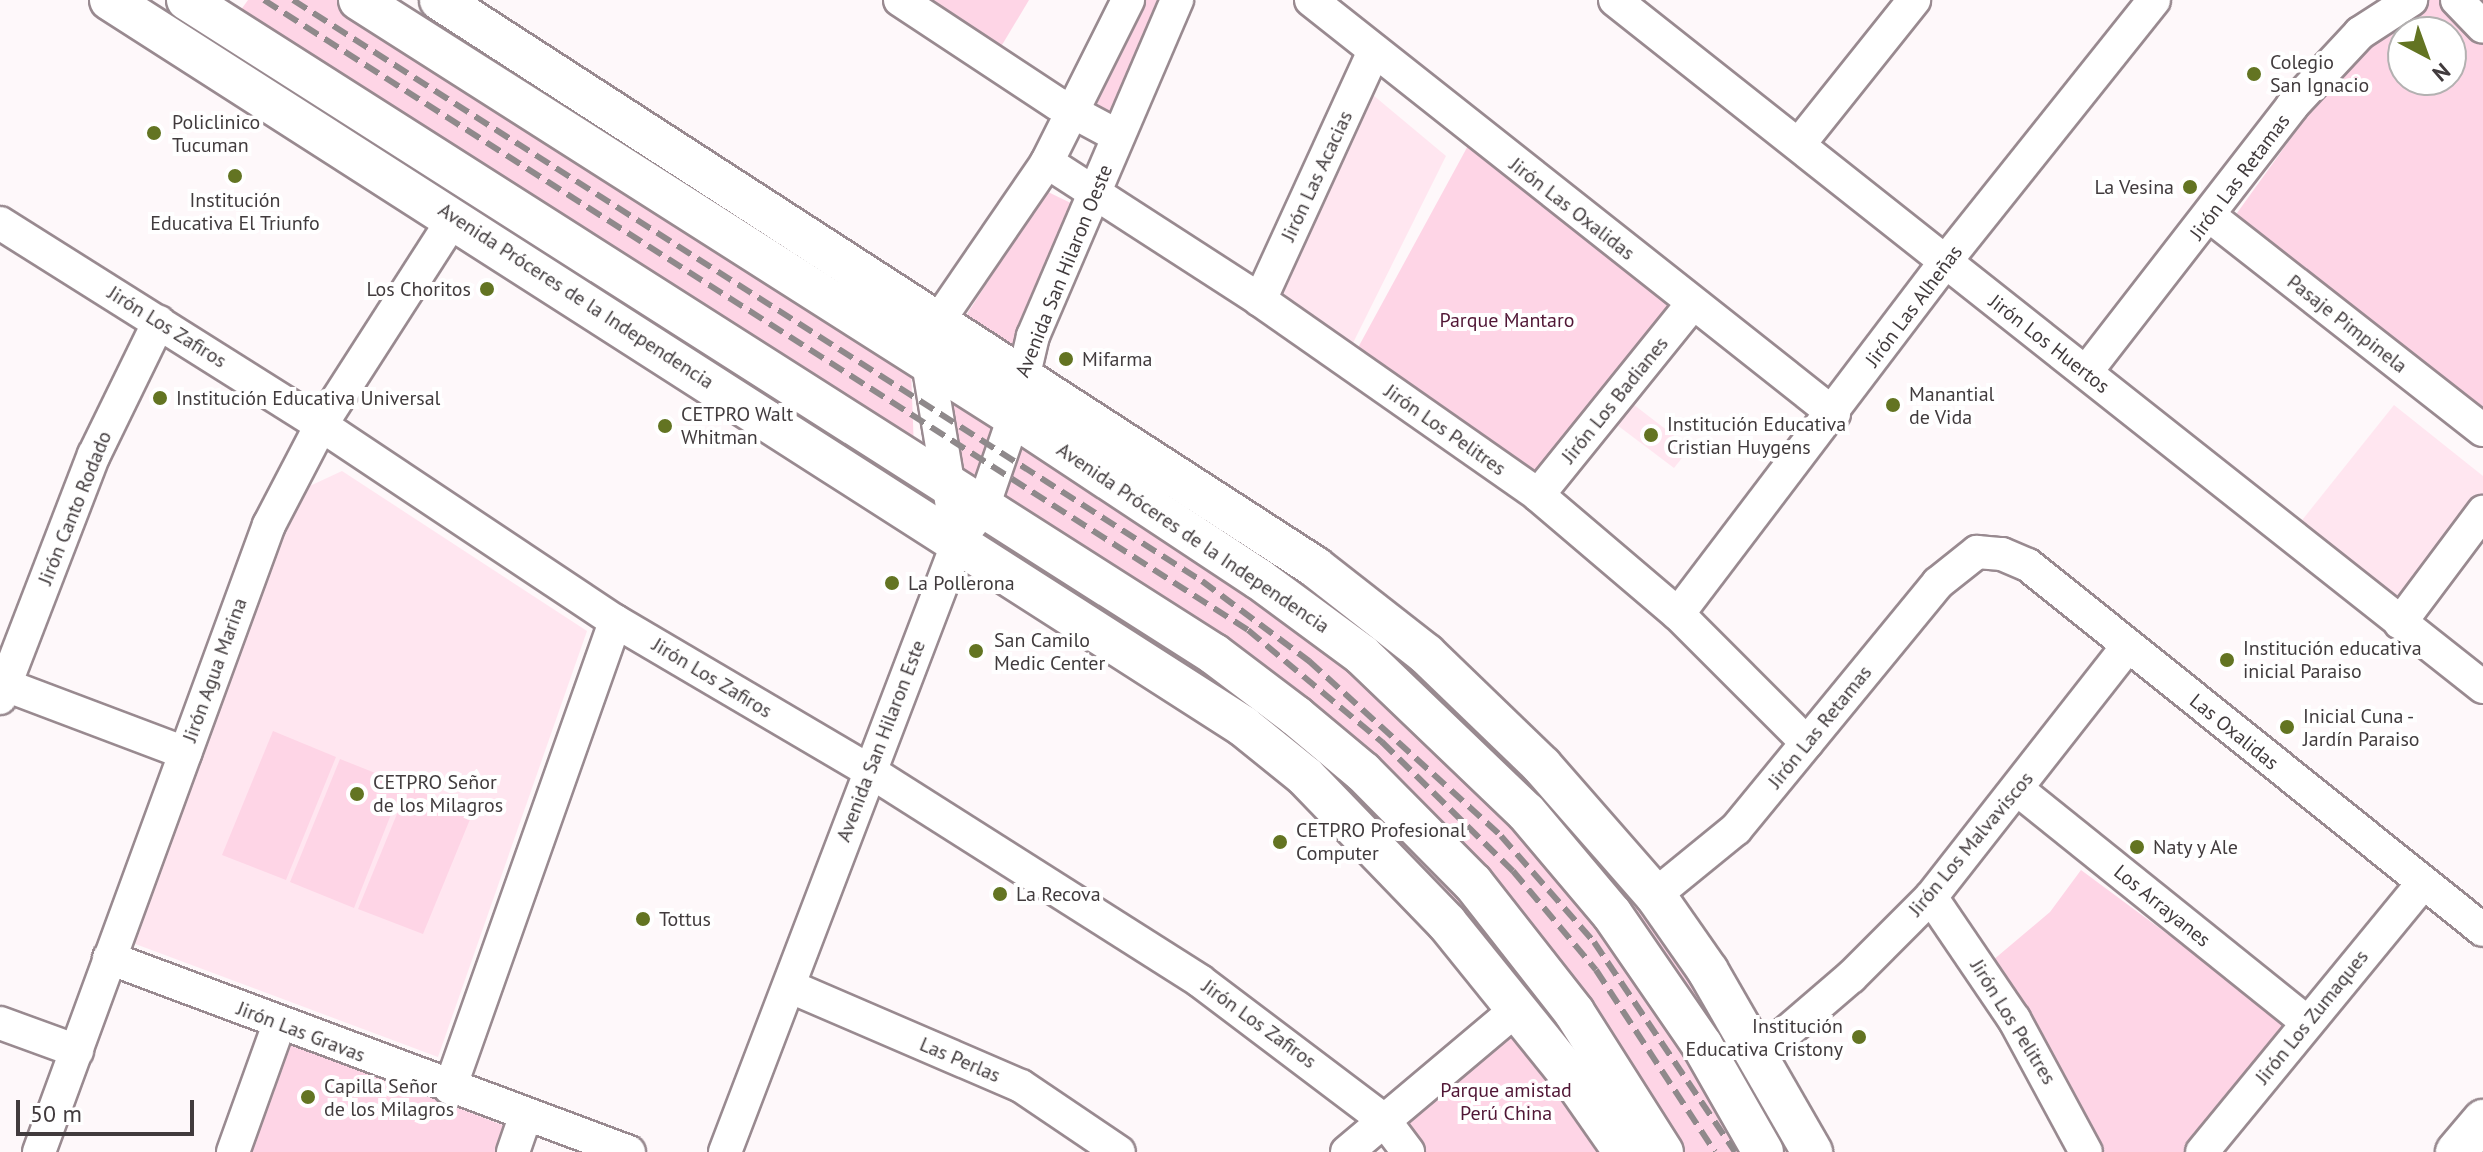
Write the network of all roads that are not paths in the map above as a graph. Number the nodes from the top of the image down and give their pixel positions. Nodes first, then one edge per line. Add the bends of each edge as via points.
1 (110, 0) edge
2 (187, 0) edge
3 (359, 0) edge
4 (440, 0) edge
5 (900, 0) edge
6 (1128, 0) edge
7 (1177, 0) edge
8 (1311, 0) edge
9 (1615, 0) edge
10 (2154, 0) edge
11 (2411, 0) edge
12 (2457, 0) edge
13 (1907, 2) edge
14 (2483, 27) edge
15 (1374, 51) junction
16 (1074, 113) junction
17 (1118, 136) junction
18 (1800, 143) junction
19 (1047, 162) junction
20 (1095, 192) junction
21 (2211, 217) junction
22 (454, 218) junction
23 (0, 223) edge
24 (1945, 262) junction
25 (1260, 300) junction
26 (1692, 304) junction
27 (939, 320) junction
28 (159, 322) junction
29 (928, 362) junction
30 (2086, 372) junction
31 (1020, 373) junction
32 (1834, 414) junction
33 (1014, 417) junction
34 (321, 425) junction
35 (2483, 430) edge
36 (948, 484) junction
37 (1538, 495) junction
38 (983, 507) junction
39 (2483, 512) edge
40 (958, 542) junction
41 (1977, 552) joint
42 (1678, 614) junction
43 (615, 621) junction
44 (2400, 623) junction
45 (2128, 646) junction
46 (2483, 687) edge
47 (2, 689) edge
48 (1807, 743) junction
49 (185, 753) junction
50 (868, 770) junction
51 (2017, 789) junction
52 (2423, 883) junction
53 (1655, 895) junction
54 (1931, 897) junction
55 (2483, 930) edge
56 (109, 958) junction
57 (791, 987) junction
58 (1517, 1009) junction
59 (2307, 1022) junction
60 (0, 1023) edge
61 (279, 1024) junction
62 (77, 1051) junction
63 (1759, 1056) junction
64 (450, 1088) junction
65 (525, 1118) junction
66 (1384, 1120) junction
67 (2483, 1120) edge
68 (39, 1152) edge
69 (233, 1152) edge
70 (513, 1152) edge
71 (629, 1152) edge
72 (725, 1152) edge
73 (1119, 1152) edge
74 (1347, 1152) edge
75 (1408, 1152) edge
76 (1624, 1152) edge
77 (1663, 1152) edge
78 (1763, 1152) edge
79 (1812, 1152) edge
80 (2086, 1152) edge
81 (2202, 1152) edge
82 (2456, 1152) edge

1 - 22 main road, Avenida Próceres de la Independencia
2 - 36 main road, Avenida Próceres de la Independencia
3 - 29 main road, Avenida Próceres de la Independencia
4 - 27 main road, Avenida Próceres de la Independencia
5 - 16 street
6 - 16 street
7 - 17 street, Avenida San Hilaron Oeste
8 - 15 street, Jirón Las Oxalidas
9 - 18 street, Jirón Los Huertos
10 - 24 street, Jirón Las Alheñas
11 - 21 street, Jirón Las Retamas via 2360,33 2332,62 2292,106
12 - 14 street
13 - 18 street
15 - 25 street, Jirón Las Acacias
15 - 26 street, Jirón Las Oxalidas
16 - 17 street
16 - 19 street
17 - 20 street, Avenida San Hilaron Oeste
18 - 24 street, Jirón Los Huertos
19 - 20 street, Jirón Los Pelitres
19 - 27 street
20 - 25 street, Jirón Los Pelitres
20 - 31 street, Avenida San Hilaron Oeste
21 - 30 street, Jirón Las Retamas
21 - 35 street, Pasaje Pimpinela
22 - 34 street, Jirón Agua Marina
22 - 40 main road, Avenida Próceres de la Independencia
23 - 28 street, Jirón Los Zafiros
24 - 30 street, Jirón Los Huertos
24 - 32 street, Jirón Las Alheñas
25 - 37 street, Jirón Los Pelitres
26 - 32 street, Jirón Las Oxalidas
26 - 37 street, Jirón Los Badianes
27 - 29 street
27 - 31 main road, Avenida Próceres de la Independencia
28 - 34 street, Jirón Los Zafiros
28 - 47 street, Jirón Canto Rodado via 94,455
29 - 33 main road, Avenida Próceres de la Independencia
29 - 36 street
30 - 44 street, Jirón Los Huertos
31 - 33 street, Avenida San Hilaron Oeste
31 - 53 main road, Avenida Próceres de la Independencia via 1368,606 1497,720
32 - 42 street, Jirón Las Alheñas
33 - 38 street, Avenida San Hilaron Oeste
33 - 78 main road, Avenida Próceres de la Independencia via 1272,588 1362,655 1452,736 1526,812 1612,914 1702,1045
34 - 43 street, Jirón Los Zafiros
34 - 49 street, Jirón Agua Marina via 269,525
36 - 38 main road, Avenida Próceres de la Independencia
36 - 40 street
37 - 42 street, Jirón Los Pelitres
38 - 40 street, Avenida San Hilaron Oeste
38 - 77 main road, Avenida Próceres de la Independencia via 1214,654 1363,772 1463,872 1524,945 1574,1012
39 - 44 street
40 - 50 street, Avenida San Hilaron Este
40 - 58 main road, Avenida Próceres de la Independencia via 1180,682 1305,776 1447,923
41 - 45 street, Las Oxalidas via 2002,554 2028,565
41 - 48 street, Jirón Las Retamas via 1946,574
42 - 48 street, Jirón Los Pelitres
43 - 50 street, Jirón Los Zafiros
43 - 64 street
44 - 46 street, Jirón Los Huertos
45 - 51 street, Jirón Los Malvaviscos
45 - 52 street, Las Oxalidas
47 - 49 street
48 - 53 street, Jirón Las Retamas via 1736,829
49 - 56 street, Jirón Agua Marina
50 - 57 street, Avenida San Hilaron Este
50 - 66 street, Jirón Los Zafiros via 1200,981
51 - 54 street, Jirón Los Malvaviscos
51 - 59 street, Los Arrayanes
52 - 55 street, Las Oxalidas
52 - 59 street, Jirón Los Zumaques
53 - 63 main road, Avenida Próceres de la Independencia
54 - 63 street, Jirón Los Malvaviscos via 1851,977
54 - 80 street, Jirón Los Pelitres via 2014,1019
56 - 61 street, Jirón Las Gravas
56 - 62 street, Jirón Agua Marina
57 - 72 street, Avenida San Hilaron Este
57 - 73 street, Las Perlas via 1021,1086
58 - 66 street
58 - 76 main road, Avenida Próceres de la Independencia
59 - 81 street, Jirón Los Zumaques
60 - 62 street
61 - 64 street, Jirón Las Gravas
61 - 69 street
62 - 68 street, Jirón Agua Marina
63 - 79 main road, Avenida Próceres de la Independencia
64 - 65 street, Jirón Las Gravas
65 - 70 street
65 - 71 street, Jirón Las Gravas
66 - 74 street
66 - 75 street, Jirón Los Zafiros
67 - 82 main road

